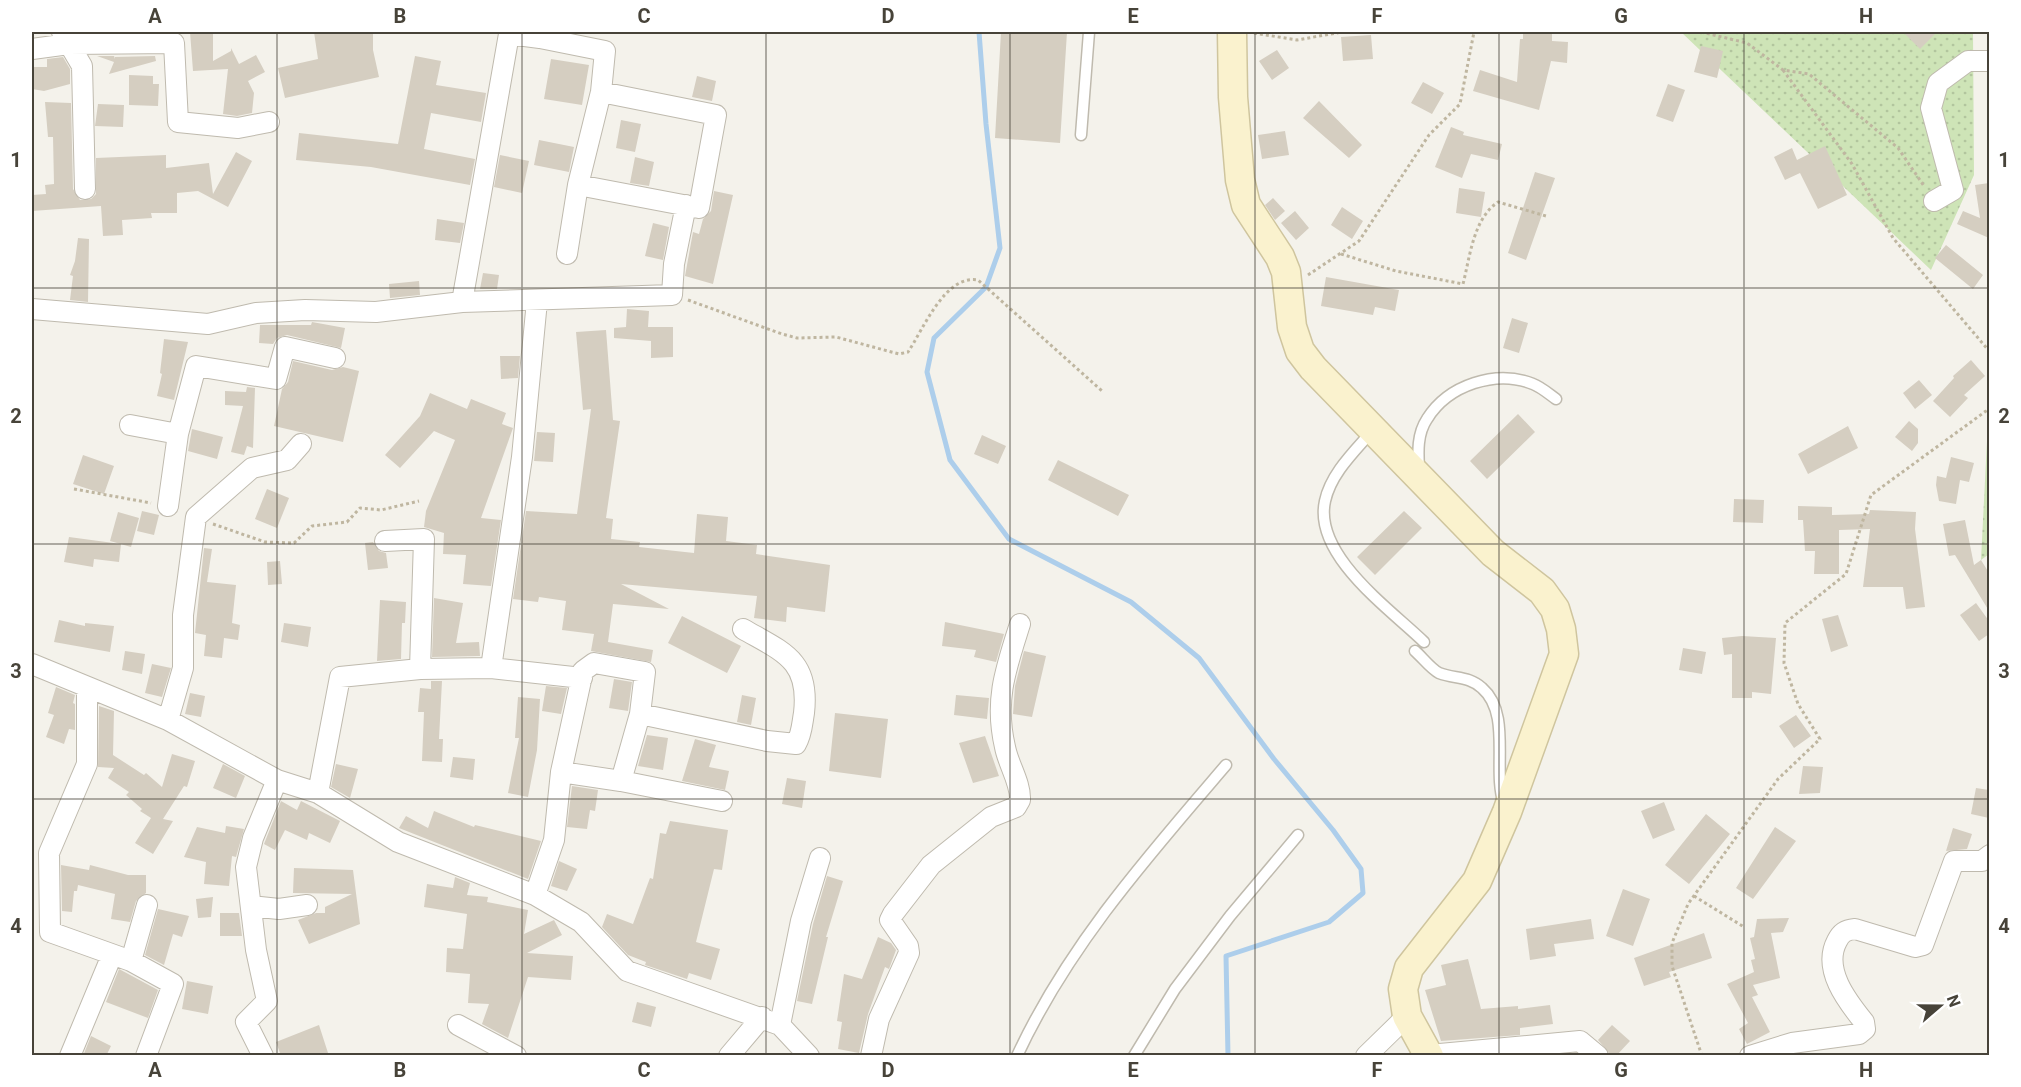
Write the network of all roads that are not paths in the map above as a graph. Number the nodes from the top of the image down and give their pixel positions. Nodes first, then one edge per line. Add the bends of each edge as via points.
1 (1089, 32) edge
2 (1232, 32) edge
3 (540, 35) edge
4 (65, 38) edge
5 (32, 49) edge
6 (1989, 61) edge
7 (600, 92) junction
8 (269, 122) dead end
9 (1081, 135) dead end
10 (578, 185) junction
11 (85, 189) dead end
12 (1934, 201) road end
13 (686, 205) junction
14 (567, 254) dead end
15 (462, 302) junction
16 (537, 302) junction
17 (32, 309) edge
18 (335, 358) dead end
19 (1557, 399) dead end
20 (130, 425) dead end
21 (1374, 429) junction
22 (178, 434) junction
23 (301, 444) dead end
24 (1419, 475) junction
25 (168, 506) road end
26 (385, 541) dead end
27 (1020, 624) dead end
28 (743, 629) dead end
29 (1424, 642) dead end
30 (1415, 651) dead end
31 (32, 664) edge
32 (491, 668) junction
33 (420, 669) junction
34 (582, 678) junction
35 (87, 688) junction
36 (640, 714) junction
37 (168, 720) junction
38 (1226, 765) dead end
39 (561, 771) junction
40 (277, 780) junction
41 (621, 781) junction
42 (318, 793) junction
43 (722, 801) dead end
44 (1507, 812) junction
45 (1298, 836) dead end
46 (1989, 855) edge
47 (820, 858) dead end
48 (535, 895) junction
49 (147, 905) dead end
50 (307, 905) dead end
51 (251, 906) junction
52 (121, 958) junction
53 (1407, 1016) junction
54 (771, 1021) junction
55 (458, 1025) dead end
56 (1429, 1055) edge
57 (69, 1056) edge
58 (146, 1056) edge
59 (264, 1056) edge
60 (516, 1056) edge
61 (729, 1056) edge
62 (809, 1056) edge
63 (872, 1056) edge
64 (1017, 1056) edge
65 (1134, 1056) edge
66 (1366, 1056) edge
67 (1598, 1056) edge
68 (1750, 1056) edge

1 - 9 lane
2 - 21 street via 1240,180 1246,205 1280,257 1300,351
3 - 7 street via 605,51
3 - 15 street via 508,34
4 - 5 street
4 - 8 street via 174,43 178,122 238,128
4 - 11 street via 82,66
6 - 12 street via 1968,61 1938,83 1931,108 1953,190
7 - 10 street
7 - 13 street via 716,115 699,208
10 - 13 street
10 - 14 street
13 - 16 street via 672,295 632,294
15 - 16 street
15 - 17 street via 376,312 256,313 208,324
16 - 32 street via 522,457
18 - 22 street via 285,347 276,379 196,366
19 - 24 lane via 1535,384 1517,379 1494,378 1470,384 1448,397 1426,419 1418,444
20 - 22 street
21 - 24 street
21 - 29 lane via 1337,472 1325,502 1326,530 1344,565
22 - 25 street
23 - 37 street via 287,460 252,468 196,518 183,615 183,668
24 - 44 street via 1493,553 1542,591 1555,609 1561,629 1564,654
26 - 33 street via 430,539
27 - 63 street via 999,704 1000,727 1020,800 1016,807 991,817 931,865 893,914 892,926 909,953 879,1019
28 - 36 street via 779,650 804,678 801,736 796,744
30 - 44 lane via 1437,672 1470,678 1493,703 1500,730 1500,793
31 - 35 street
32 - 33 street
32 - 34 street
33 - 42 street via 340,677
34 - 36 street via 583,671 594,663 645,672
34 - 39 street
35 - 37 street
35 - 52 street via 87,764 49,853 50,932
36 - 41 street
37 - 40 street
38 - 64 lane via 1148,855 1088,933
39 - 41 street
39 - 48 street via 554,840
40 - 42 street
40 - 51 street via 253,838 246,867
41 - 43 street
42 - 48 street via 398,842
44 - 53 street via 1477,881 1409,968 1404,989
45 - 65 lane via 1175,989
46 - 68 street via 1982,861 1954,861 1923,945 1915,947 1855,929 1840,936 1832,960 1837,982 1865,1029 1859,1034 1792,1043
47 - 54 street
48 - 54 street via 581,922 627,971
49 - 52 street
50 - 51 street via 279,909
51 - 59 street via 267,1001 246,1022
52 - 57 street
52 - 58 street via 173,984
53 - 56 street
53 - 66 street
54 - 61 street
54 - 62 street
55 - 60 street
56 - 67 street via 1580,1041

